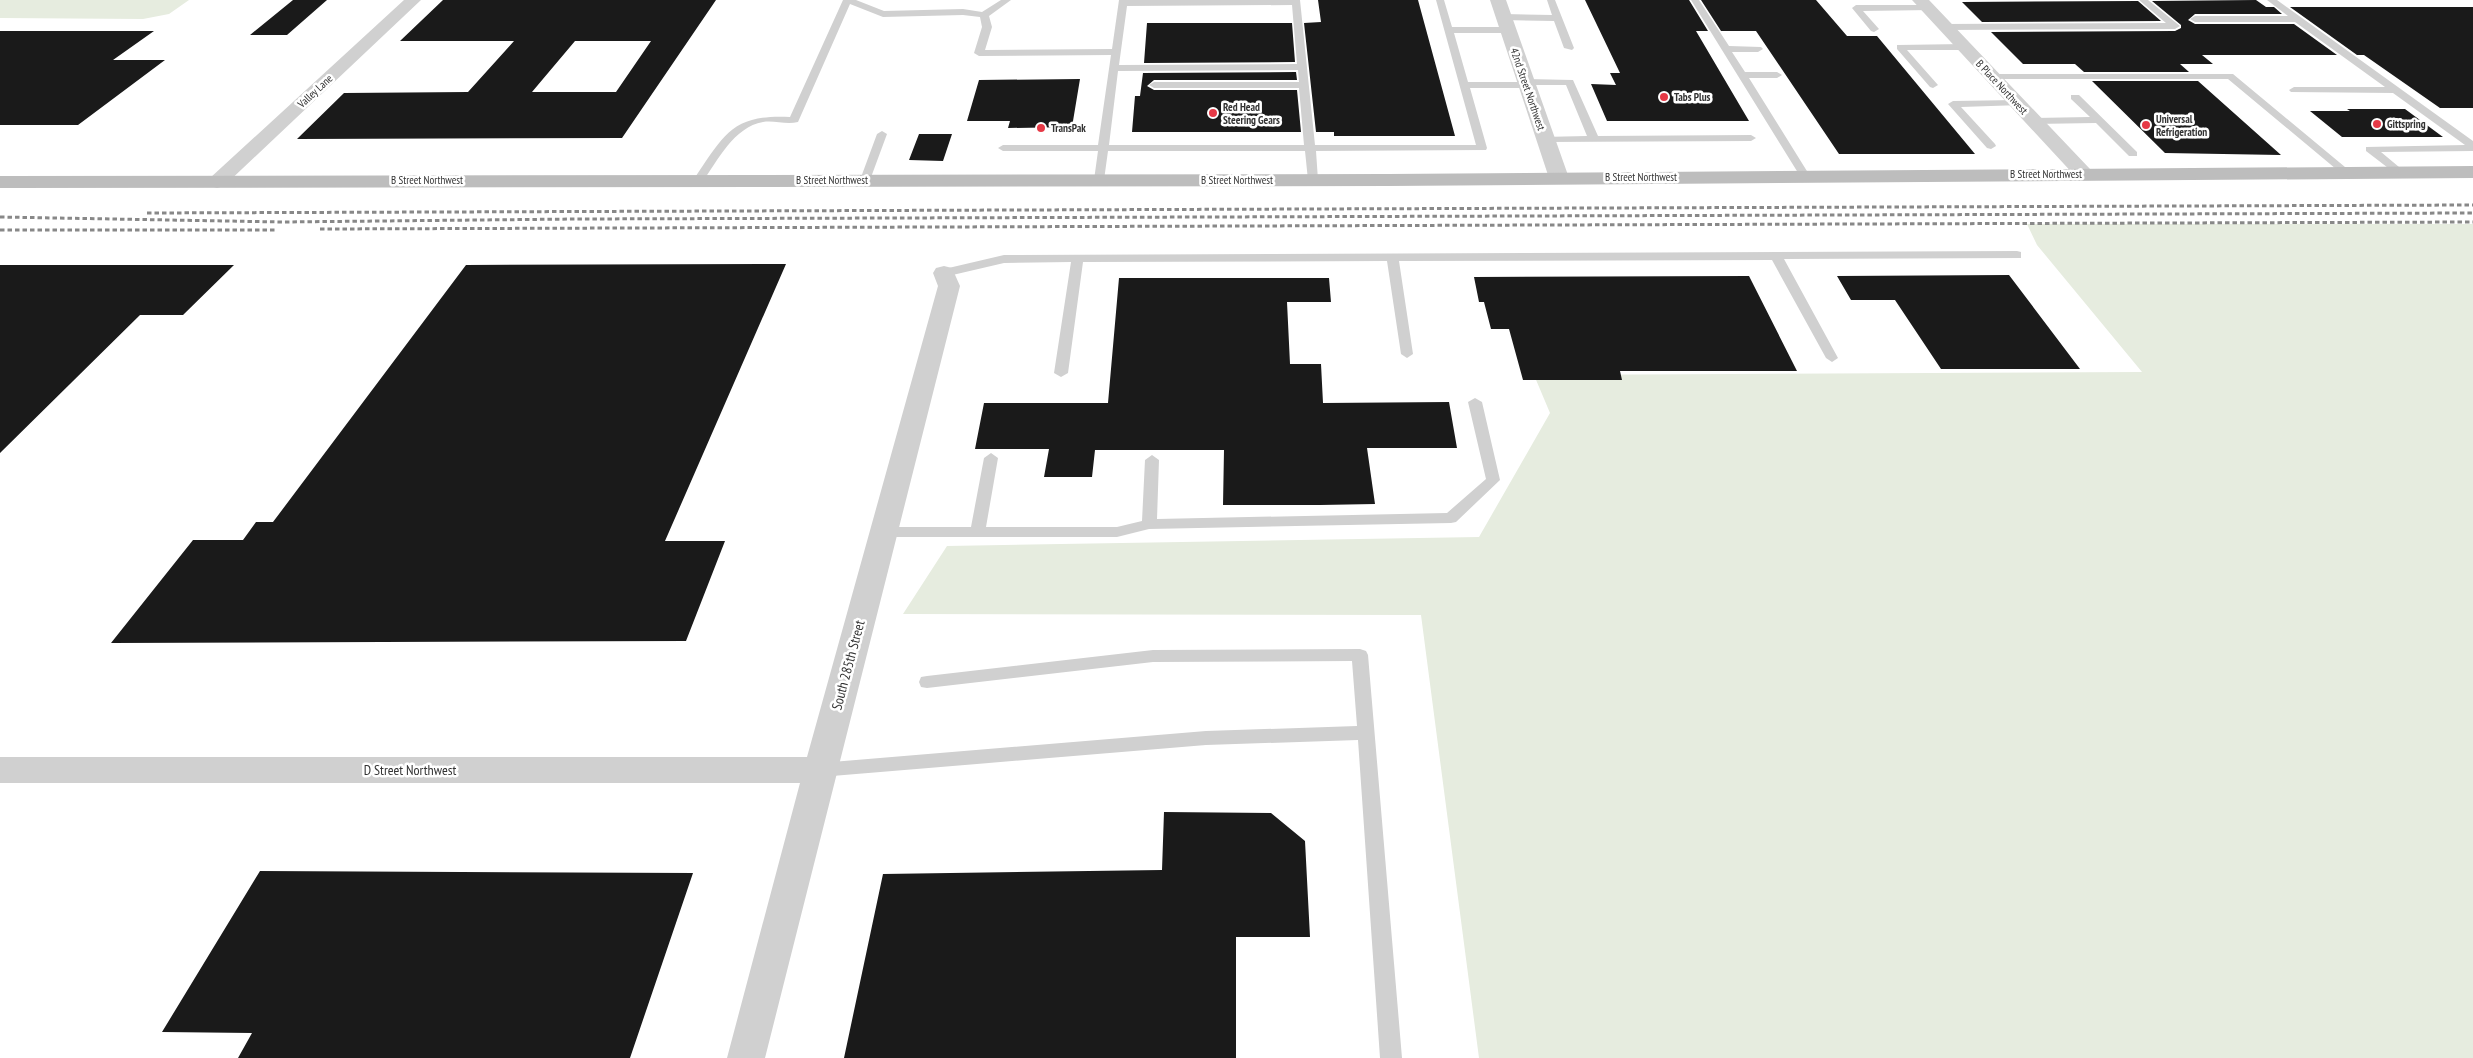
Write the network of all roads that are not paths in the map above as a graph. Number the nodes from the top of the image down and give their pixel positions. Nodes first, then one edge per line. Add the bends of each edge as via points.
1 (413, 0) edge
2 (848, 0) edge
3 (1007, 0) edge
4 (1440, 0) edge
5 (1498, 0) edge
6 (1551, 0) edge
7 (1695, 0) edge
8 (1849, 0) edge
9 (2143, 0) edge
10 (2271, 0) edge
11 (1296, 1) edge
12 (1123, 2) edge
13 (1924, 4) edge
14 (1856, 8) junction
15 (984, 14) junction
16 (1557, 18) junction
17 (2195, 19) dead end
18 (2297, 19) junction
19 (1506, 24) junction
20 (1945, 26) junction
21 (1874, 29) dead end
22 (1450, 30) junction
23 (1964, 47) junction
24 (1570, 48) dead end
25 (1726, 49) junction
26 (1758, 50) dead end
27 (1116, 52) junction
28 (1114, 68) junction
29 (1302, 68) junction
30 (1742, 75) junction
31 (1777, 75) dead end
32 (1992, 77) junction
33 (1527, 84) junction
34 (1154, 85) dead end
35 (1304, 85) junction
36 (1464, 85) junction
37 (1933, 85) dead end
38 (2294, 90) dead end
39 (2396, 90) junction
40 (2075, 97) dead end
41 (2017, 103) junction
42 (2099, 120) junction
43 (2034, 121) junction
44 (882, 134) dead end
45 (1751, 138) dead end
46 (2468, 138) edge
47 (1546, 139) junction
48 (1594, 139) junction
49 (1991, 146) dead end
50 (2473, 147) edge
51 (1003, 148) dead end
52 (1103, 148) junction
53 (1310, 148) junction
54 (2133, 154) dead end
55 (2346, 172) junction
56 (2400, 172) junction
57 (2473, 172) edge
58 (2083, 173) junction
59 (1805, 176) junction
60 (1559, 178) junction
61 (699, 179) junction
62 (865, 180) junction
63 (1099, 180) junction
64 (1313, 180) junction
65 (0, 182) edge
66 (217, 182) junction
67 (2018, 255) dead end
68 (1776, 256) junction
69 (1392, 257) junction
70 (1078, 258) junction
71 (944, 273) joint
72 (1407, 354) dead end
73 (1832, 358) dead end
74 (1061, 373) dead end
75 (1475, 402) dead end
76 (991, 458) dead end
77 (1152, 460) dead end
78 (1149, 524) junction
79 (883, 532) junction
80 (978, 532) junction
81 (927, 682) dead end
82 (1366, 732) junction
83 (0, 770) edge
84 (820, 770) junction
85 (746, 1058) edge
86 (1391, 1058) edge

1 - 66 street, Valley Lane
2 - 15 lane via 883,14
2 - 61 lane via 794,120 750,122 730,138
3 - 15 lane
4 - 22 lane
5 - 19 street, 42nd Street Northwest
6 - 16 lane
7 - 25 lane
8 - 14 lane
9 - 20 lane via 2175,26
10 - 18 lane
11 - 12 lane
11 - 29 lane
12 - 27 lane
13 - 14 lane
13 - 20 street, B Place Northwest
14 - 21 lane
15 - 27 lane via 988,27 979,53
16 - 19 lane
16 - 24 lane
17 - 18 lane
18 - 39 lane
19 - 22 lane
19 - 33 street, 42nd Street Northwest
20 - 23 street, B Place Northwest
22 - 36 lane
23 - 32 street, B Place Northwest
23 - 37 lane via 1900,47
25 - 26 lane
25 - 30 lane
27 - 28 lane
28 - 29 lane
28 - 52 lane
29 - 35 lane
30 - 31 lane
30 - 59 lane
32 - 41 street, B Place Northwest
32 - 55 lane via 2230,76
33 - 36 lane
33 - 47 street, 42nd Street Northwest
33 - 48 lane via 1570,82
34 - 35 lane
35 - 53 lane
36 - 53 lane via 1482,148
38 - 39 lane
39 - 46 lane
40 - 42 lane
41 - 43 street, B Place Northwest
41 - 49 lane via 1953,104
42 - 43 lane
42 - 54 lane
43 - 58 street, B Place Northwest
44 - 62 lane
45 - 48 lane
46 - 50 lane
47 - 48 lane
47 - 60 street, 42nd Street Northwest
50 - 56 lane via 2370,149
51 - 52 lane
52 - 53 lane
52 - 63 lane
53 - 64 lane
55 - 56 street, B Street Northwest
55 - 58 street, B Street Northwest
56 - 57 street, B Street Northwest
58 - 59 street, B Street Northwest
59 - 60 street, B Street Northwest
60 - 64 street, B Street Northwest
61 - 62 street, B Street Northwest
61 - 66 street, B Street Northwest
62 - 63 street, B Street Northwest
63 - 64 street, B Street Northwest
65 - 66 street, B Street Northwest
67 - 68 lane
68 - 69 lane
68 - 73 lane
69 - 70 lane
69 - 72 lane
70 - 71 lane via 1004,259
70 - 74 lane
71 - 79 street, South 285th Street via 949,286
75 - 78 lane via 1493,480 1452,518
76 - 80 lane
77 - 78 lane
78 - 80 lane via 1117,532
79 - 80 lane
79 - 84 street, South 285th Street
81 - 82 lane via 1153,656 1360,655
82 - 84 lane via 1206,738
82 - 86 lane
83 - 84 street, D Street Northwest
84 - 85 street, South 285th Street

